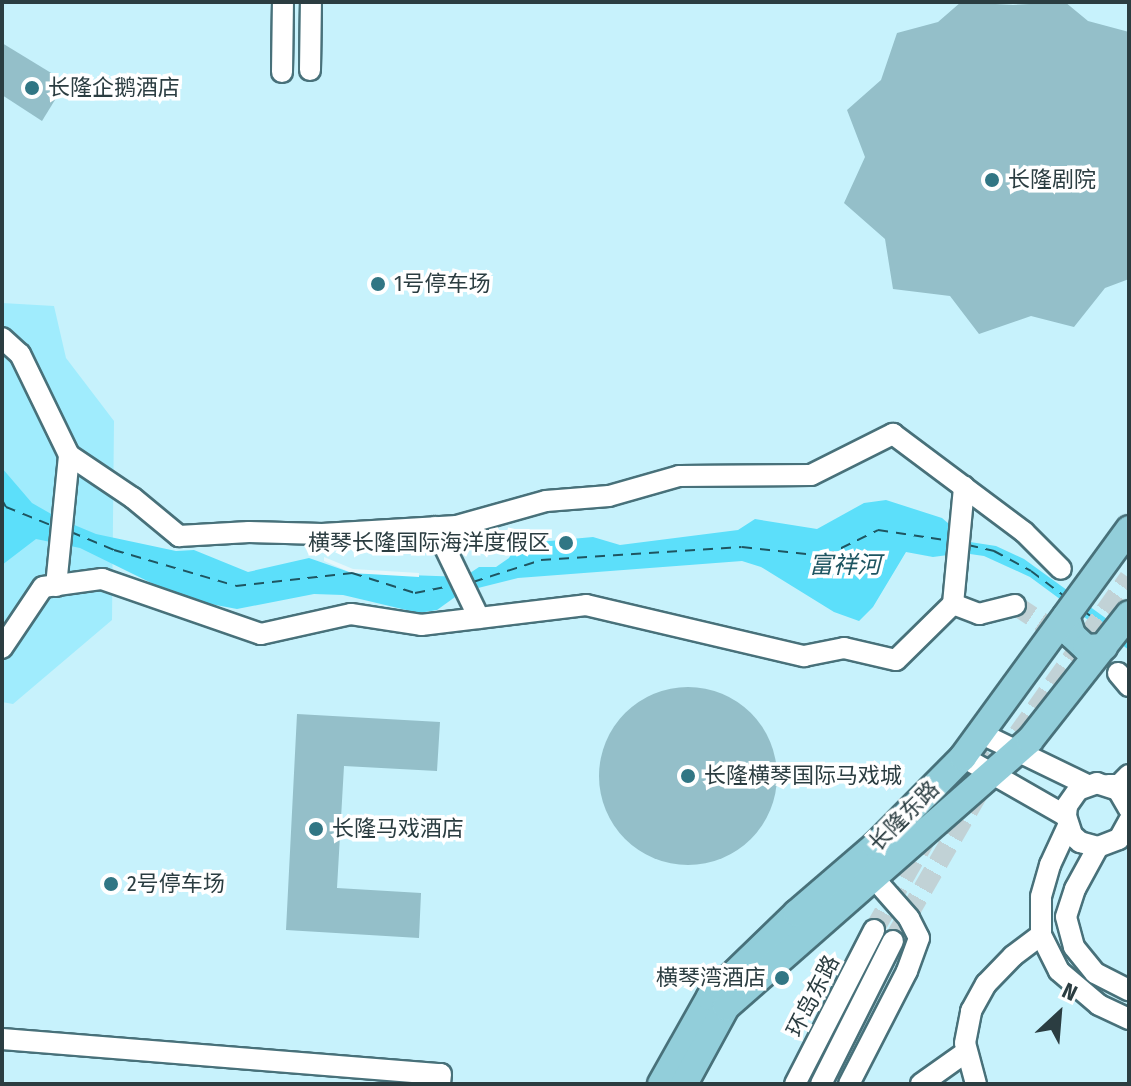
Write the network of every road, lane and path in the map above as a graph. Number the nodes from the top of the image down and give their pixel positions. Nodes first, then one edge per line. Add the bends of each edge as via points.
1 (283, 2) edge
2 (311, 2) edge
3 (310, 70) dead end
4 (282, 72) dead end
5 (2, 338) edge
6 (69, 455) junction
7 (964, 487) junction
8 (435, 527) junction
9 (1129, 529) edge
10 (1061, 569) dead end
11 (56, 586) junction
12 (953, 604) junction
13 (1015, 605) dead end
14 (1129, 614) edge
15 (1066, 616) junction
16 (479, 618) junction
17 (1104, 647) junction
18 (2, 648) edge
19 (982, 734) junction
20 (1018, 751) junction
21 (963, 757) junction
22 (989, 775) junction
23 (1129, 775) edge
24 (1087, 785) junction
25 (1108, 785) junction
26 (1129, 809) edge
27 (1067, 821) junction
28 (1129, 821) edge
29 (1098, 847) junction
30 (866, 869) junction
31 (874, 930) tunnel mouth
32 (1041, 935) junction
33 (893, 941) tunnel mouth
34 (1129, 990) edge
35 (1129, 1019) edge
36 (2, 1039) edge
37 (966, 1052) junction
38 (973, 1079) edge
39 (924, 1081) edge
40 (440, 1084) edge
41 (661, 1084) edge
42 (684, 1084) edge
43 (795, 1084) edge
44 (821, 1084) edge
45 (849, 1084) edge

1 - 4 street
2 - 3 street
5 - 6 street via 20,354
6 - 8 street via 179,536
6 - 11 street
7 - 8 street via 893,434 811,475 679,476 609,496 546,501 457,526
7 - 10 street via 1024,532
7 - 12 street
8 - 16 street
9 - 15 main road, 长隆东路
11 - 16 street via 102,579 261,634 351,614 421,625
11 - 18 street via 43,587
12 - 13 street via 979,614
12 - 16 street via 896,660 844,648 804,656 586,605
14 - 17 main road, 长隆东路
15 - 17 main road via 1072,635 1086,648
15 - 19 main road, 长隆东路
17 - 20 main road, 长隆东路
19 - 20 street
19 - 21 main road, 长隆东路
20 - 22 main road, 长隆东路
20 - 24 street
21 - 22 street
21 - 30 main road, 长隆东路
22 - 27 street
22 - 30 main road, 长隆东路
23 - 25 street via 1119,785
24 - 25 street
24 - 27 street via 1071,797
25 - 26 street
27 - 29 street via 1080,842
27 - 32 street via 1041,897
28 - 29 street via 1119,839
29 - 34 street via 1066,917 1074,947 1095,973
30 - 41 main road, 长隆东路 via 797,913 710,997
30 - 42 main road, 长隆东路 via 726,1007
30 - 45 street via 909,918 919,938
31 - 43 street, 环岛东路
32 - 35 street via 1059,971 1099,1005
32 - 37 street via 986,984 971,1011
33 - 44 street
36 - 40 street via 441,1074
37 - 38 street
37 - 39 street
38 - 39 street

